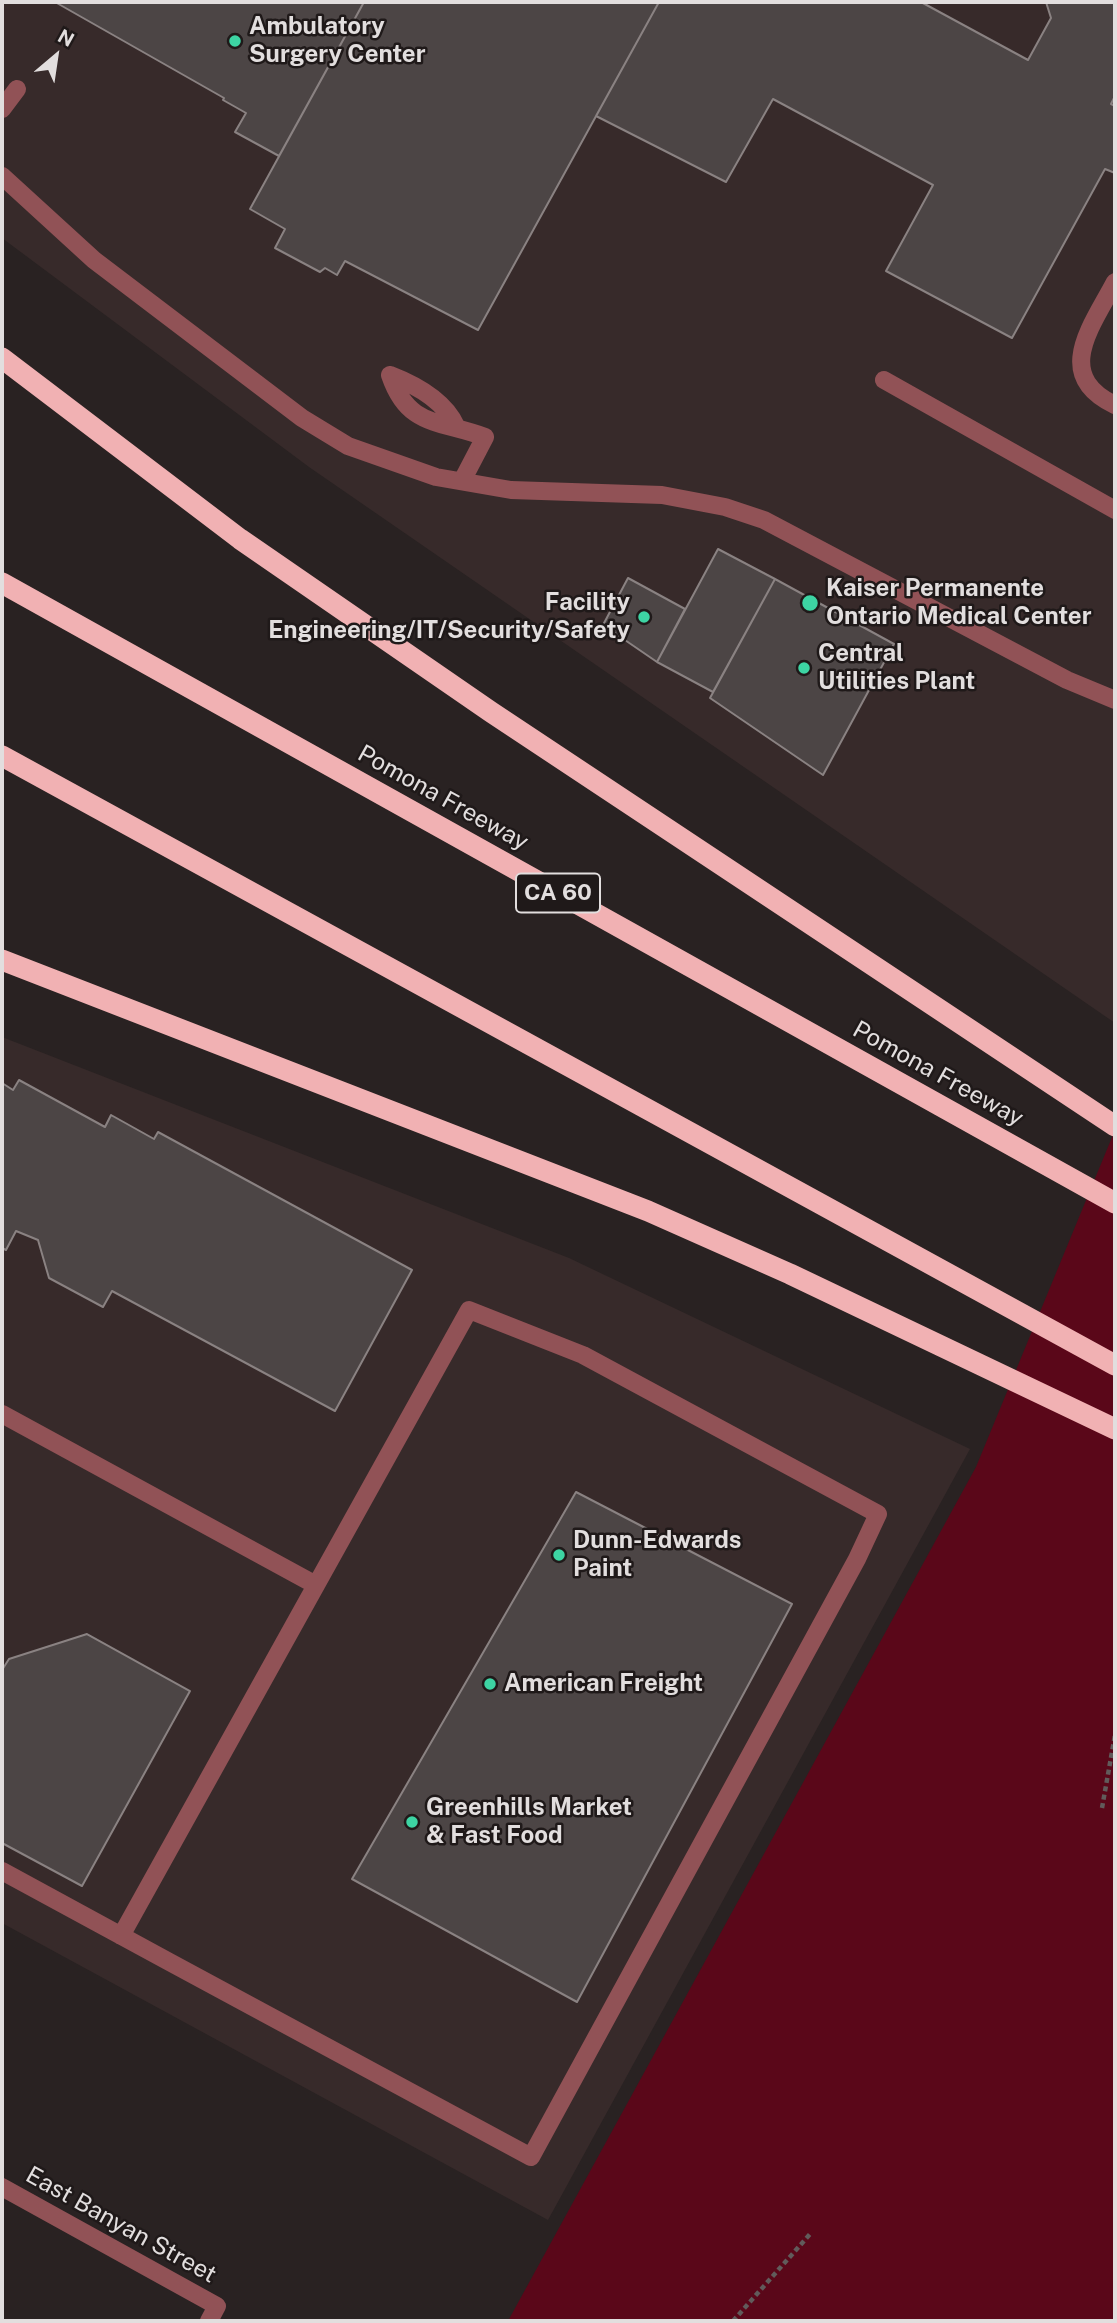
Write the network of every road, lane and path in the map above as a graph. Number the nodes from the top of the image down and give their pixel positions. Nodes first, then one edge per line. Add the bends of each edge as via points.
1 (17, 89) dead end
2 (2, 109) edge
3 (2, 176) edge
4 (1115, 282) edge
5 (2, 358) edge
6 (884, 380) dead end
7 (1115, 405) edge
8 (456, 426) dead end
9 (461, 481) junction
10 (1115, 510) edge
11 (2, 583) edge
12 (1115, 700) edge
13 (2, 756) edge
14 (2, 960) edge
15 (1115, 1126) edge
16 (1115, 1203) edge
17 (1115, 1365) edge
18 (2, 1414) edge
19 (1115, 1429) edge
20 (314, 1584) junction
21 (1115, 1735) edge
22 (1102, 1808) dead end
23 (2, 1871) edge
24 (121, 1936) junction
25 (2, 2187) edge
26 (811, 2233) dead end
27 (213, 2314) edge
28 (733, 2321) edge

1 - 2 street
3 - 9 street via 94,260 302,418 348,446 436,477
4 - 7 street via 1081,347 1080,372 1092,390
5 - 15 highway via 251,547
6 - 10 street
8 - 9 street via 485,437
9 - 12 street via 511,490 662,495 764,520 1067,680
11 - 16 highway, Pomona Freeway / CA 60
13 - 17 highway
14 - 19 highway via 648,1211
18 - 20 street
20 - 24 street
20 - 24 street via 469,1310 583,1355 878,1514 531,2157
21 - 22 path
23 - 24 street
25 - 27 street, East Banyan Street
26 - 28 path

